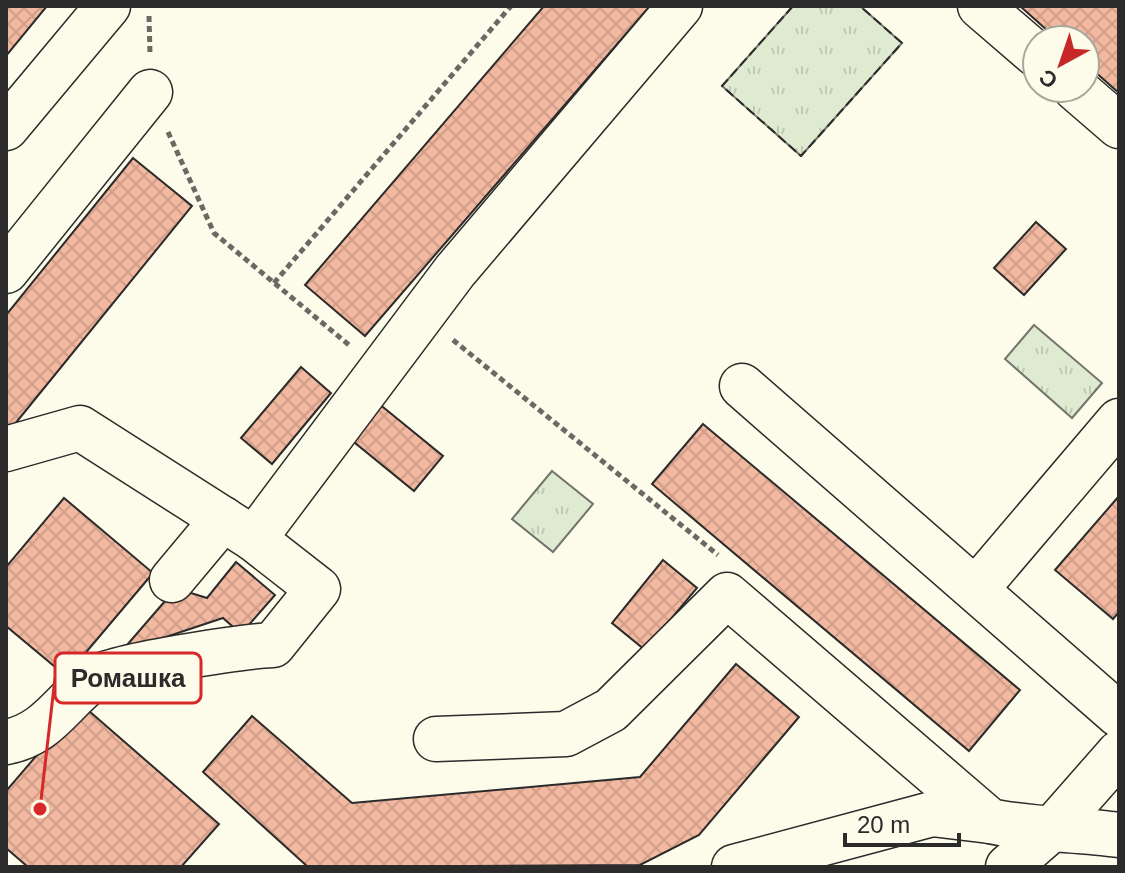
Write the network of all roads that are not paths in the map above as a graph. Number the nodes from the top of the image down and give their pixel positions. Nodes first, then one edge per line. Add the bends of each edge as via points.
1 (108, 6) edge
2 (680, 6) edge
3 (980, 6) edge
4 (1021, 41) edge
5 (150, 92) dead end
6 (1094, 104) edge
7 (1119, 126) edge
8 (6, 128) edge
9 (6, 271) edge
10 (742, 386) dead end
11 (1119, 421) edge
12 (6, 449) edge
13 (238, 529) junction
14 (172, 580) dead end
15 (977, 588) junction
16 (1119, 715) edge
17 (436, 739) dead end
18 (6, 742) edge
19 (1119, 753) edge
20 (990, 821) junction
21 (1054, 827) junction
22 (1119, 835) edge
23 (734, 867) edge
24 (1008, 867) edge

1 - 8 street
2 - 13 street via 381,370
3 - 4 street
5 - 9 street
6 - 7 street
10 - 15 street
11 - 15 street
12 - 13 street via 80,428
13 - 14 street
13 - 18 street via 318,589 273,645 238,646 95,677 49,724
15 - 16 street
17 - 20 street via 566,734 611,710 727,595
19 - 21 street
20 - 21 street
20 - 23 street via 932,814
21 - 22 street
21 - 24 street

